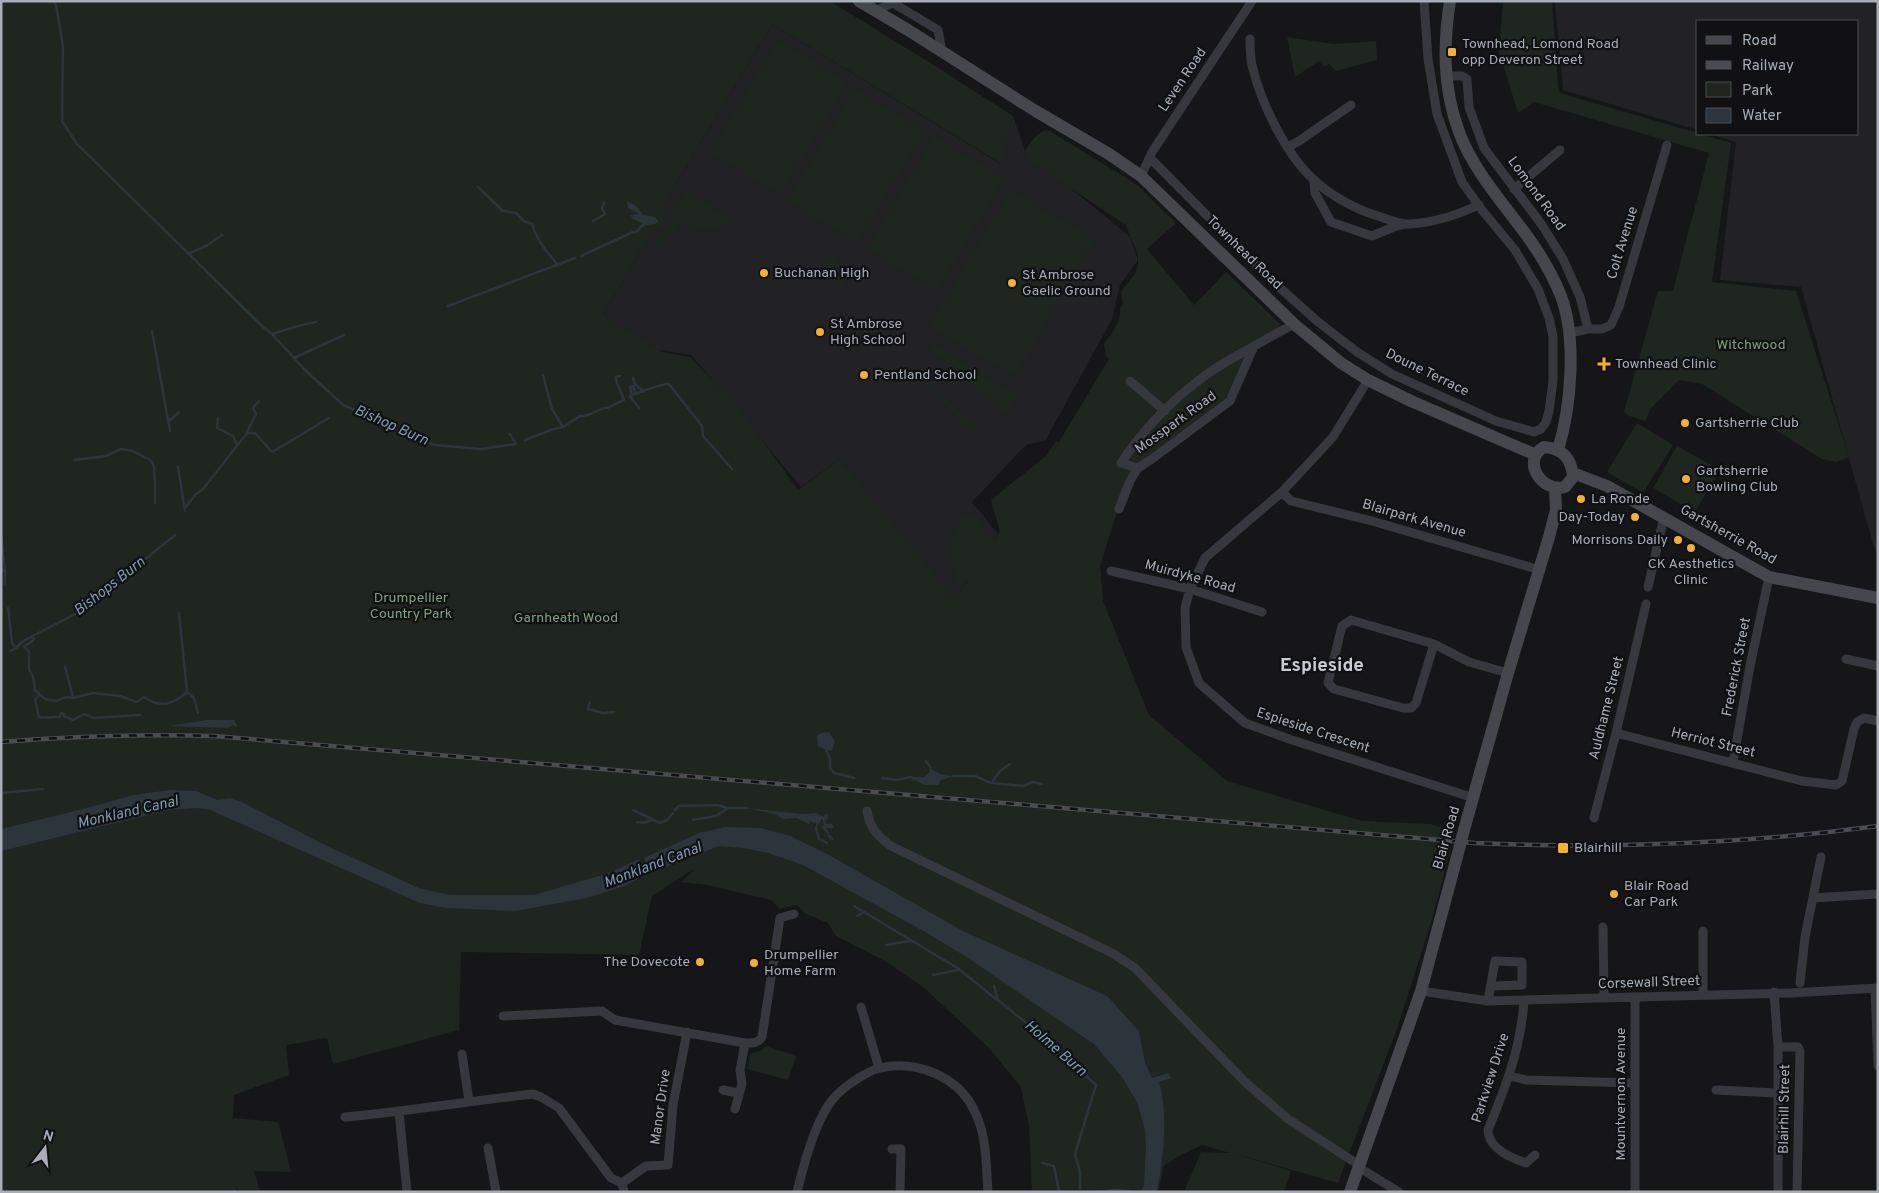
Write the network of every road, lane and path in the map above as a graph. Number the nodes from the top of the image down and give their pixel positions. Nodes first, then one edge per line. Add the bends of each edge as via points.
1 (859, 1) edge
2 (1252, 1) edge
3 (1424, 1) edge
4 (1450, 1) edge
5 (1250, 39) dead end
6 (1446, 76) junction
7 (1351, 105) dead end
8 (1667, 145) dead end
9 (1288, 146) junction
10 (1560, 150) dead end
11 (1150, 158) junction
12 (1141, 176) junction
13 (1314, 181) junction
14 (1514, 189) junction
15 (1478, 205) junction
16 (1407, 224) junction
17 (1530, 240) junction
18 (1515, 250) junction
19 (1317, 321) junction
20 (1294, 324) junction
21 (1588, 329) junction
22 (1569, 333) junction
23 (1307, 334) junction
24 (1254, 346) junction
25 (1368, 380) junction
26 (1130, 381) dead end
27 (1165, 411) junction
28 (1558, 450) junction
29 (1536, 455) junction
30 (1138, 468) junction
31 (1573, 472) junction
32 (1555, 489) junction
33 (1282, 492) junction
34 (1119, 509) dead end
35 (1664, 517) junction
36 (1540, 570) junction
37 (1111, 571) dead end
38 (1769, 576) junction
39 (1648, 587) dead end
40 (1190, 589) junction
41 (1878, 598) edge
42 (1646, 604) dead end
43 (1262, 612) dead end
44 (1434, 644) junction
45 (1846, 659) dead end
46 (1878, 666) edge
47 (1508, 673) junction
48 (1878, 721) edge
49 (1616, 733) junction
50 (1733, 762) junction
51 (1474, 798) junction
52 (867, 811) dead end
53 (1594, 818) dead end
54 (1821, 857) dead end
55 (1878, 894) edge
56 (1813, 898) junction
57 (794, 914) dead end
58 (1603, 928) dead end
59 (1703, 931) dead end
60 (1800, 983) dead end
61 (1491, 986) dead end
62 (1876, 988) edge
63 (1421, 991) junction
64 (1774, 992) junction
65 (1703, 995) junction
66 (1635, 996) junction
67 (1604, 998) junction
68 (1524, 1000) junction
69 (1488, 1001) junction
70 (861, 1007) dead end
71 (503, 1016) dead end
72 (688, 1032) junction
73 (745, 1043) junction
74 (1778, 1047) junction
75 (462, 1054) dead end
76 (1878, 1066) edge
77 (879, 1068) junction
78 (1510, 1076) junction
79 (1635, 1083) junction
80 (723, 1090) dead end
81 (1716, 1090) dead end
82 (738, 1093) junction
83 (1777, 1094) junction
84 (469, 1101) junction
85 (735, 1109) dead end
86 (398, 1112) junction
87 (345, 1117) dead end
88 (488, 1148) dead end
89 (900, 1149) dead end
90 (1535, 1156) dead end
91 (1359, 1166) junction
92 (623, 1187) edge
93 (407, 1192) edge
94 (496, 1192) edge
95 (796, 1192) edge
96 (900, 1192) edge
97 (988, 1192) edge
98 (1350, 1192) edge
99 (1399, 1192) edge
100 (1635, 1192) edge
101 (1778, 1192) edge
102 (1797, 1192) edge

1 - 12 street, Townhead Road
2 - 11 street, Leven Road
3 - 15 street via 1436,114 1462,182
4 - 6 street via 1444,60
5 - 9 street via 1252,68 1264,102
6 - 14 street, Lomond Road via 1467,79 1469,107 1484,148
6 - 17 street via 1455,119 1471,156
7 - 9 street
8 - 21 street, Colt Avenue via 1619,307 1611,325
9 - 13 street
10 - 14 street
11 - 12 street, Leven Road
11 - 19 street, Doune Terrace via 1269,278
12 - 20 street, Townhead Road
13 - 16 street via 1366,212
13 - 16 street via 1315,193 1332,222 1372,236
14 - 21 street, Lomond Road via 1563,259 1580,297
15 - 16 street via 1460,214
15 - 18 street
17 - 18 street
17 - 22 street via 1561,297
18 - 19 street, Doune Terrace via 1538,289 1553,336 1554,381 1549,411 1544,427 1534,432 1496,421 1392,374
19 - 23 street
20 - 23 street, Townhead Road
20 - 24 street, Mosspark Road
21 - 22 street
22 - 28 street via 1570,390
23 - 25 street, Townhead Road via 1341,363
24 - 27 street, Mosspark Road via 1197,382
24 - 30 street, Mosspark Road via 1230,401
25 - 29 street, Townhead Road
25 - 33 street, Espieside Crescent via 1333,437
26 - 27 street
27 - 30 street, Mosspark Road via 1121,463
28 - 29 street via 1544,447
28 - 31 street via 1571,463
29 - 32 street via 1535,468 1540,479
30 - 34 street, Mosspark Road
31 - 32 street via 1568,485
31 - 35 street, Gartsherrie Road via 1607,486
32 - 36 street, Blair Road via 1556,510
33 - 36 street, Blairpark Avenue via 1291,501
33 - 40 street, Espieside Crescent via 1206,558
35 - 38 street, Gartsherrie Road
35 - 39 street
36 - 47 street, Blair Road
37 - 40 street, Muirdyke Road
38 - 41 street, Gartsherrie Road
38 - 50 street, Frederick Street
40 - 43 street, Muirdyke Road
40 - 51 street, Espieside Crescent via 1184,608 1186,647 1199,683 1245,723
42 - 49 street, Auldhame Street
44 - 44 street via 1348,621 1342,626 1328,682 1334,689 1411,708 1416,703
44 - 47 street via 1469,662
45 - 46 street
47 - 51 street, Blair Road
48 - 50 street, Herriot Street via 1864,718 1857,722 1842,781 1836,785 1802,780
49 - 50 street, Herriot Street
49 - 53 street, Auldhame Street
51 - 63 street, Blair Road, bridge
52 - 91 street via 870,826 891,846 1112,953 1135,968 1245,1082 1288,1119
54 - 56 street
55 - 56 street
56 - 60 street
57 - 73 street via 780,918 762,1037 754,1044
58 - 67 street
59 - 65 street
61 - 69 street
62 - 64 street, Corsewall Street
62 - 76 street
63 - 69 street, Corsewall Street
63 - 91 street, Blair Road
64 - 65 street, Corsewall Street
64 - 74 street, Blairhill Street
65 - 66 street, Corsewall Street
66 - 67 street, Corsewall Street
66 - 79 street, Mountvernon Avenue
67 - 68 street, Corsewall Street
68 - 69 street, Corsewall Street
68 - 78 street, Parkview Drive via 1521,1034
70 - 77 street
71 - 72 street via 602,1011 615,1020
72 - 73 street
72 - 92 street, Manor Drive via 673,1105 668,1165 646,1166
73 - 82 street via 740,1070 742,1084
74 - 83 street, Blairhill Street
74 - 102 street, Blairhill Street via 1798,1047 1800,1050
75 - 84 street
77 - 95 street via 846,1086 832,1100 810,1146
77 - 97 street via 910,1066 929,1070 945,1078 968,1098 983,1131
78 - 79 street via 1526,1080
78 - 90 street, Parkview Drive via 1488,1136 1495,1146 1521,1161 1526,1163
79 - 100 street, Mountvernon Avenue
80 - 82 street
81 - 83 street
82 - 85 street
83 - 101 street, Blairhill Street
84 - 86 street
84 - 92 street via 532,1094 541,1096 558,1108 612,1178
86 - 87 street
86 - 93 street
88 - 94 street
89 - 96 street
91 - 98 street, Blair Road
91 - 99 street

